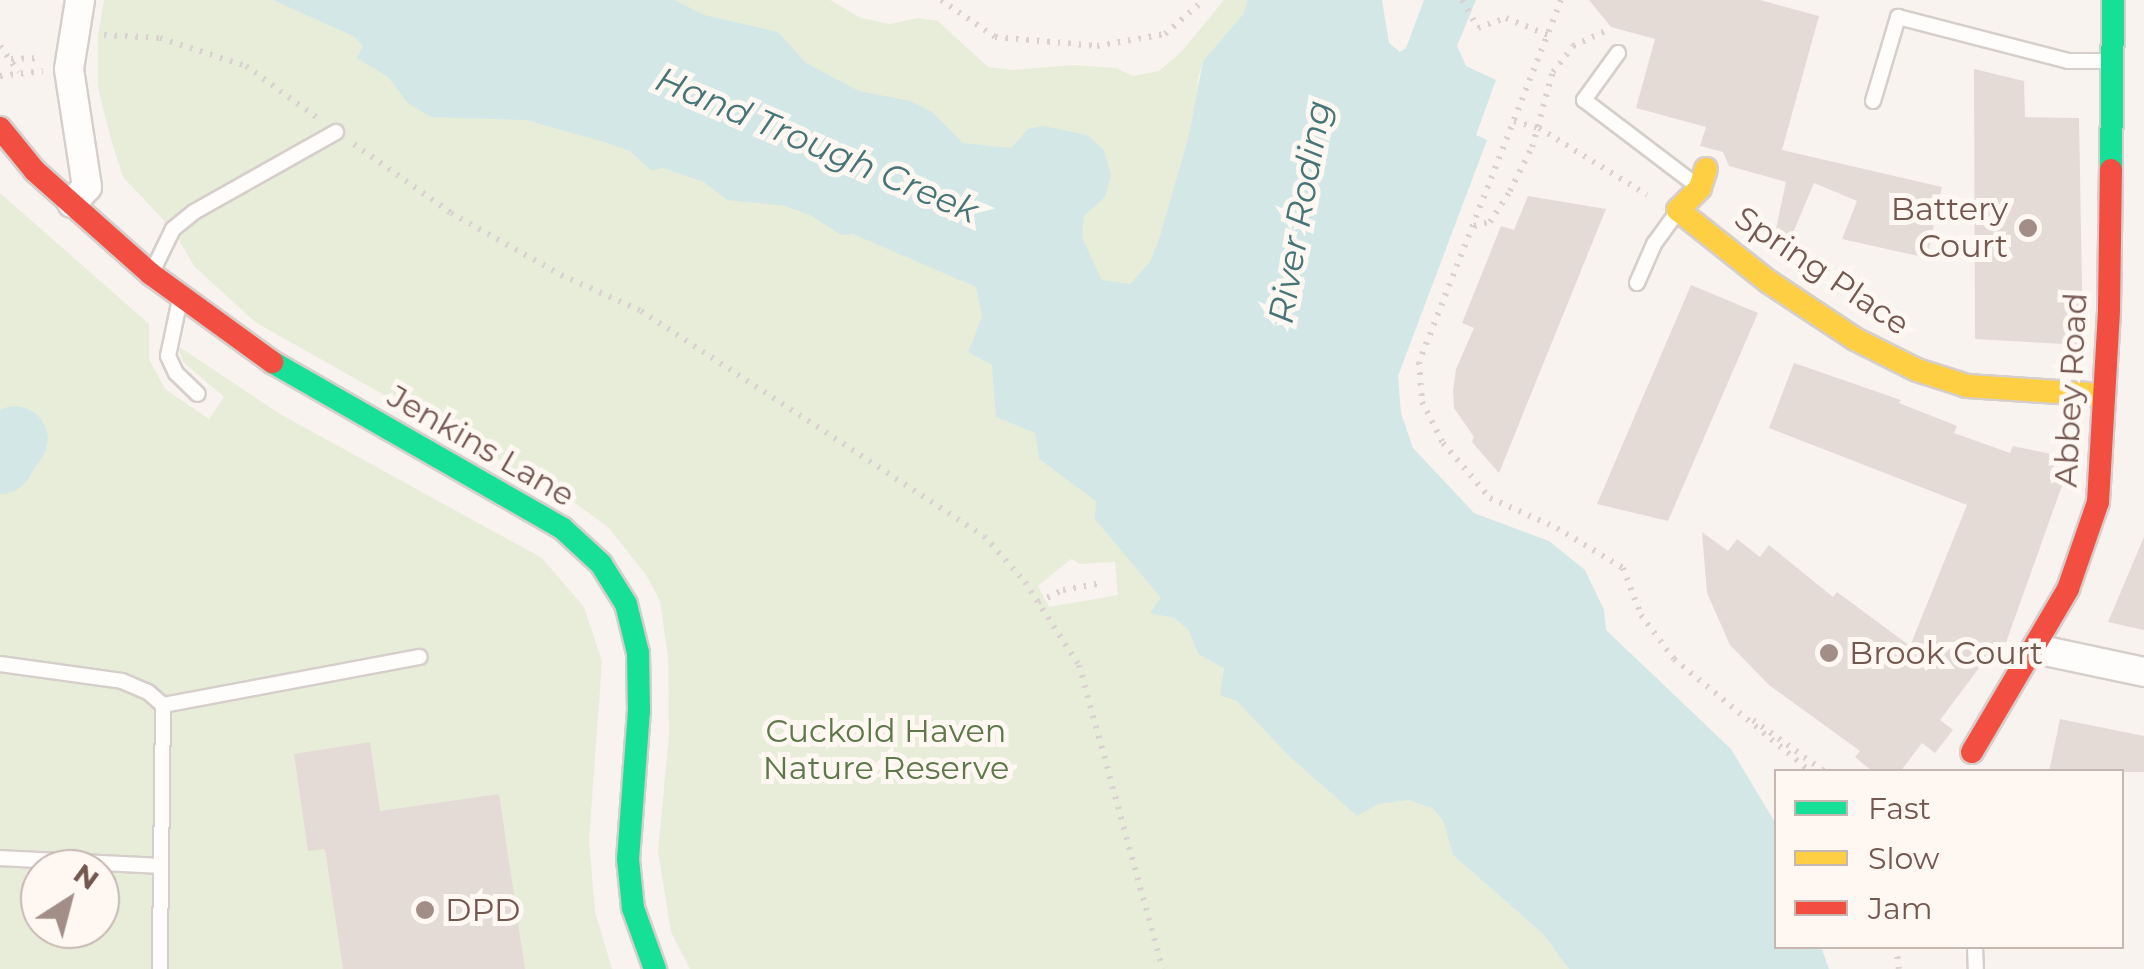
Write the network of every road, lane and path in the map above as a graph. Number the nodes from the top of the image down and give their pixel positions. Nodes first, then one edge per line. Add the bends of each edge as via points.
1 (80, 0) edge
2 (941, 0) edge
3 (1204, 0) edge
4 (1462, 0) edge
5 (1561, 0) edge
6 (2113, 0) edge
7 (98, 34) dead end
8 (1548, 35) junction
9 (0, 46) edge
10 (1618, 53) joint
11 (48, 58) dead end
12 (11, 59) junction
13 (2110, 61) junction
14 (48, 70) dead end
15 (20, 72) junction
16 (0, 76) edge
17 (1547, 90) junction
18 (1873, 100) dead end
19 (1557, 101) dead end
20 (1514, 121) junction
21 (0, 128) edge
22 (1538, 128) junction
23 (336, 132) junction
24 (1703, 179) joint
25 (1626, 184) dead end
26 (72, 202) junction
27 (1678, 210) junction
28 (1473, 226) junction
29 (152, 274) junction
30 (1636, 284) dead end
31 (180, 298) junction
32 (198, 394) dead end
33 (2104, 395) junction
34 (1102, 583) dead end
35 (1038, 602) junction
36 (2036, 649) junction
37 (420, 658) dead end
38 (0, 664) edge
39 (2144, 672) edge
40 (163, 705) junction
41 (1747, 716) junction
42 (1972, 752) dead end
43 (1807, 769) edge
44 (1822, 769) edge
45 (0, 858) edge
46 (161, 866) junction
47 (160, 969) edge
48 (654, 969) edge
49 (1163, 969) edge

1 - 26 street via 69,69 87,187
2 - 3 path via 995,37 1097,46 1165,34
4 - 8 path via 1475,25 1506,18
5 - 8 path
6 - 13 street, Abbey Road
7 - 23 path via 160,38 246,66
8 - 20 path
9 - 12 path
10 - 17 path via 1616,32 1584,37 1562,58
10 - 24 lane via 1584,100
11 - 12 path
12 - 15 path
13 - 18 lane via 2068,62 1898,17
13 - 33 street, Abbey Road
14 - 15 path
15 - 16 path
17 - 19 path
17 - 22 path
20 - 22 path
20 - 28 path
21 - 26 street, Jenkins Lane
22 - 25 path
22 - 28 path via 1510,192 1490,222
23 - 29 lane via 172,228
23 - 35 path via 450,213 641,311 891,472 984,536
24 - 27 street, Spring Place
26 - 29 street, Jenkins Lane
27 - 30 lane
27 - 33 street, Spring Place via 1769,282 1855,339 1917,370 1968,386
28 - 41 path via 1419,362 1429,422 1490,498 1623,568 1641,614 1674,660
29 - 31 street, Jenkins Lane
31 - 32 lane via 168,356
31 - 48 street, Jenkins Lane via 252,352 562,528 601,564 626,604 638,653 628,858 633,908
33 - 36 street, Abbey Road via 2098,502 2068,589
34 - 35 path
35 - 49 path via 1078,665
36 - 39 street
36 - 42 street, Abbey Road
37 - 40 lane
38 - 40 lane via 122,682
40 - 46 lane
41 - 43 path
41 - 44 path
45 - 46 lane
46 - 47 lane

